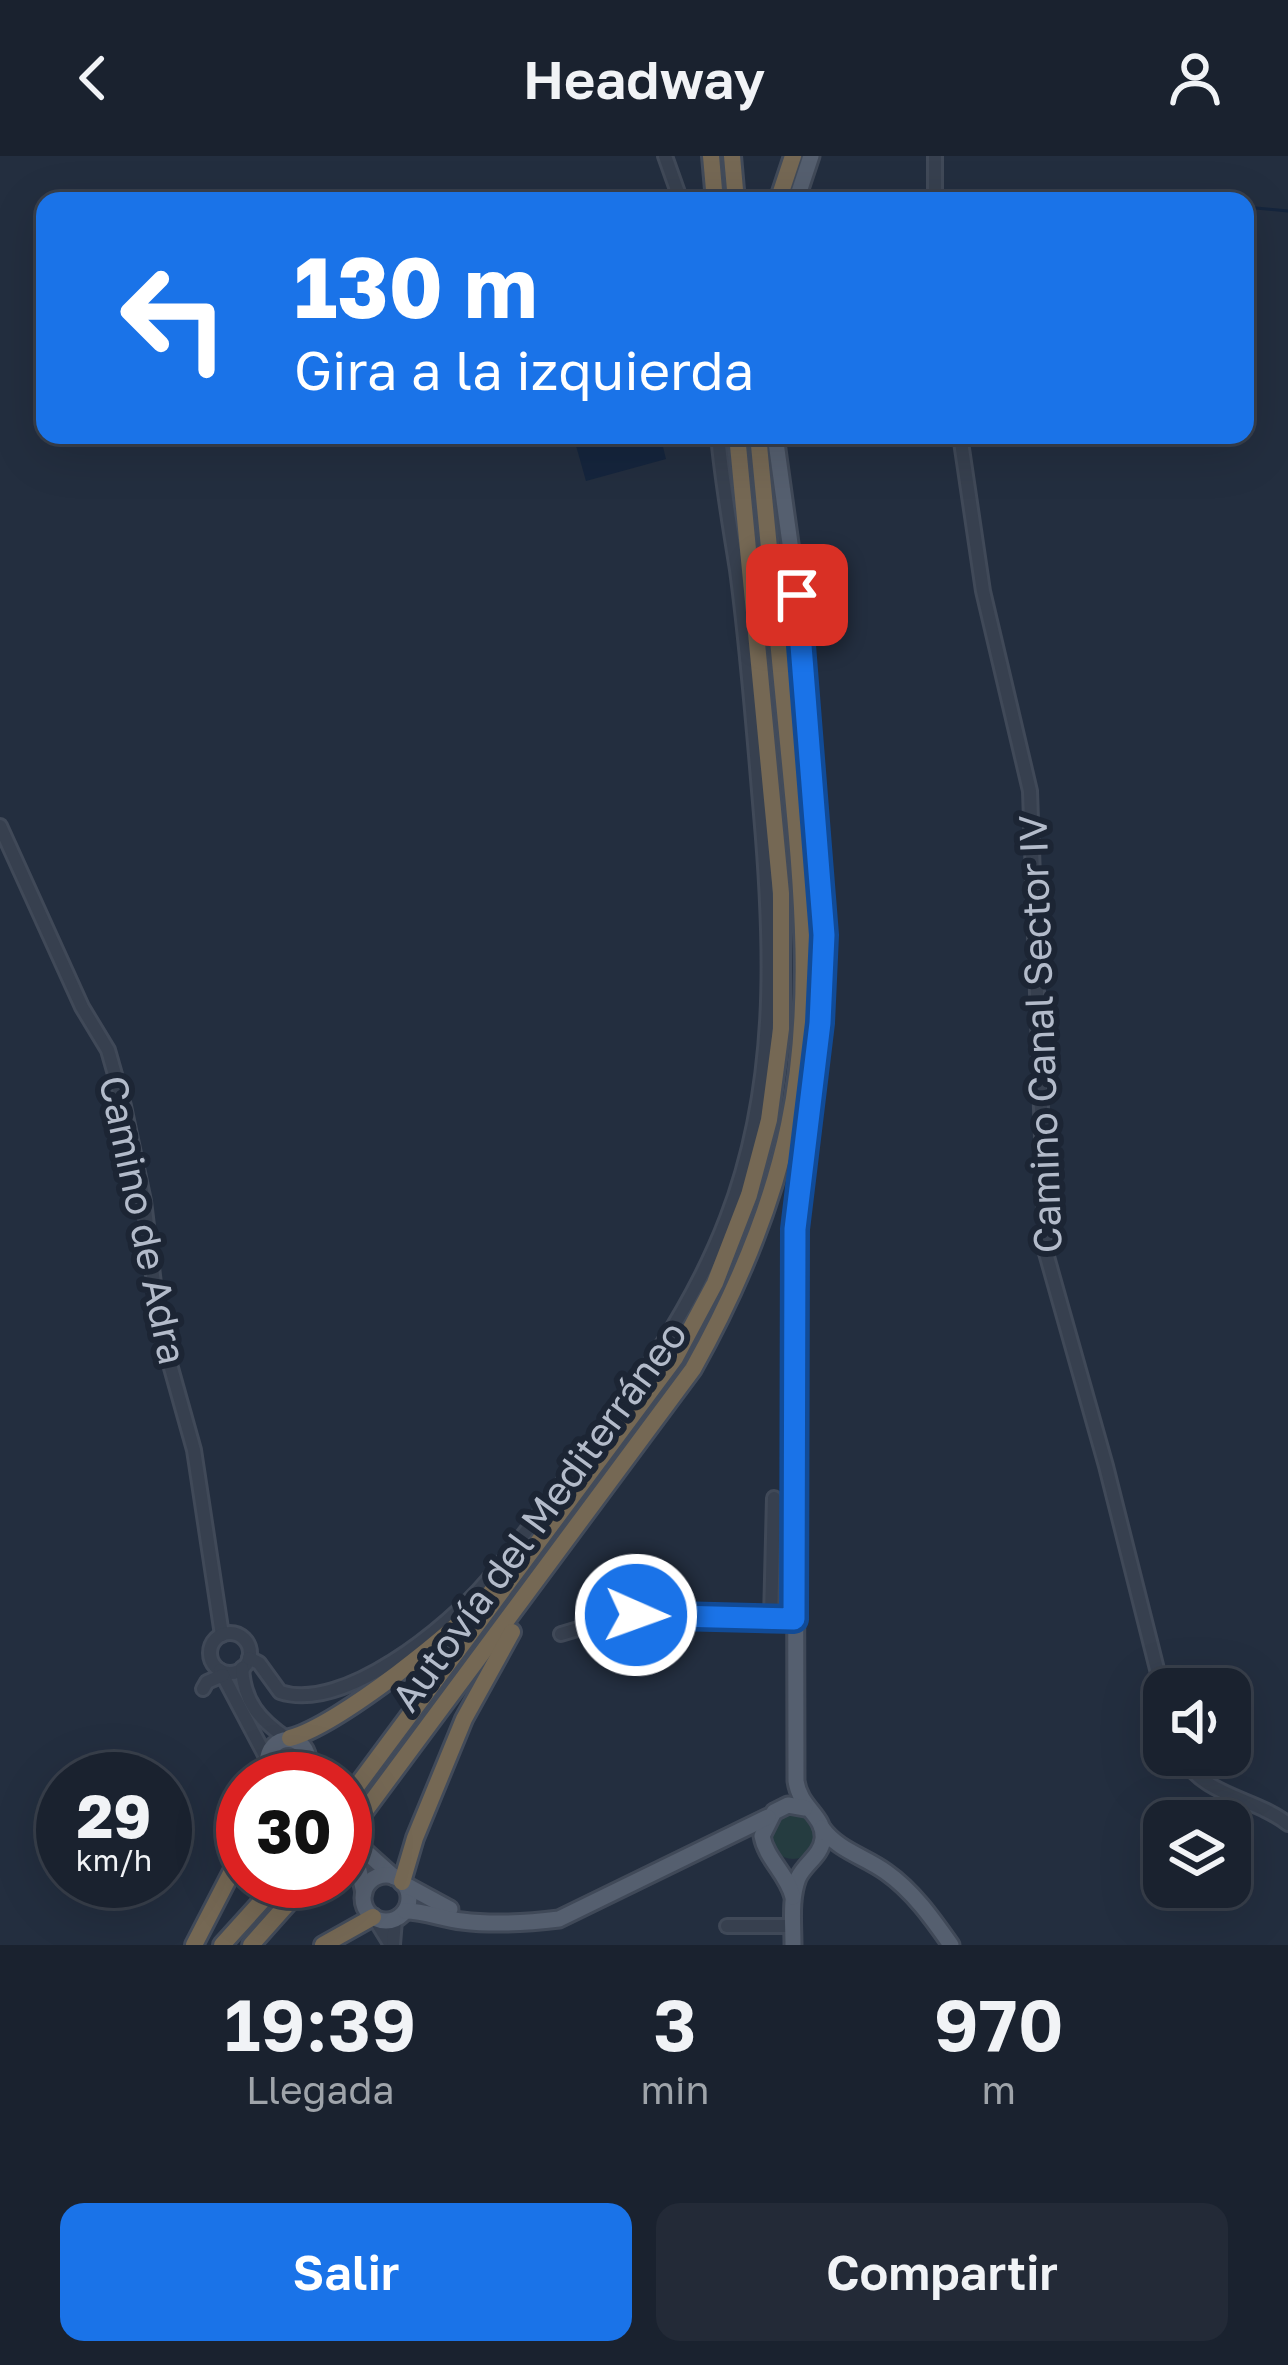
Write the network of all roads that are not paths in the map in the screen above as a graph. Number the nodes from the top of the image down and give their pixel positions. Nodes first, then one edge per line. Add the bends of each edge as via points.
1 (665, 156) edge
2 (711, 156) edge
3 (732, 156) edge
4 (793, 156) edge
5 (811, 156) edge
6 (935, 156) edge
7 (678, 192) edge
8 (714, 192) edge
9 (735, 192) edge
10 (781, 192) edge
11 (799, 192) edge
12 (935, 192) edge
13 (719, 444) edge
14 (738, 444) edge
15 (759, 444) edge
16 (776, 444) edge
17 (961, 444) edge
18 (0, 826) edge
19 (577, 1495) junction
20 (775, 1498) dead end
21 (593, 1508) junction
22 (771, 1618) junction
23 (794, 1619) junction
24 (561, 1634) dead end
25 (222, 1635) junction
26 (246, 1663) junction
27 (1157, 1668) edge
28 (221, 1673) junction
29 (203, 1689) dead end
30 (288, 1738) junction
31 (261, 1752) edge
32 (273, 1752) edge
33 (306, 1752) edge
34 (372, 1766) edge
35 (1197, 1776) edge
36 (372, 1804) edge
37 (797, 1806) junction
38 (768, 1817) junction
39 (1288, 1824) edge
40 (822, 1827) junction
41 (719, 1843) junction
42 (845, 1850) junction
43 (372, 1855) edge
44 (773, 1858) junction
45 (812, 1859) junction
46 (400, 1881) junction
47 (372, 1884) edge
48 (794, 1900) junction
49 (216, 1902) edge
50 (256, 1908) edge
51 (284, 1908) edge
52 (366, 1908) edge
53 (400, 1916) junction
54 (374, 1918) junction
55 (493, 1922) junction
56 (727, 1926) dead end
57 (793, 1927) junction
58 (194, 1945) edge
59 (222, 1945) edge
60 (251, 1945) edge
61 (323, 1945) edge
62 (392, 1945) edge
63 (793, 1945) edge
64 (951, 1945) edge

1 - 7 street
2 - 8 highway
3 - 9 highway
4 - 10 highway
5 - 11 main road
6 - 12 street
13 - 26 street via 770,924 759,1103 728,1216 663,1345 473,1597 401,1654 318,1696 280,1692 259,1663
14 - 19 highway, Autovía del Mediterráneo via 781,893 776,1080 749,1195 715,1283 675,1358
15 - 21 highway, Autovía del Mediterráneo via 802,891 796,1083 769,1201 734,1291 693,1369
16 - 23 main road via 797,595 824,935 795,1229
17 - 27 street, Camino Canal Sector IV via 983,591 1030,791 1046,1253
18 - 25 street, Camino de Adra via 108,1050 124,1106 159,1324 191,1433
19 - 30 highway via 459,1625 331,1717
19 - 34 highway, Autovía del Mediterráneo
20 - 22 street
21 - 36 highway, Autovía del Mediterráneo
21 - 46 highway via 464,1719
22 - 23 street
22 - 24 street via 628,1614
23 - 37 main road
25 - 26 street via 241,1636 249,1646
25 - 28 street via 210,1654
26 - 28 street
26 - 30 street via 251,1706
28 - 29 street
28 - 31 street
30 - 32 main road via 275,1742
30 - 33 main road
35 - 39 street
37 - 38 main road
37 - 40 main road
38 - 41 main road
38 - 44 main road via 762,1836
40 - 42 main road
40 - 45 main road
41 - 44 main road via 754,1843
41 - 55 main road via 559,1919
42 - 45 main road
42 - 64 main road via 901,1884
43 - 46 main road
44 - 45 main road via 797,1866
44 - 48 main road
45 - 48 main road
46 - 47 main road via 379,1876
46 - 53 main road via 409,1898
46 - 55 main road via 435,1903
48 - 57 main road
49 - 58 highway
50 - 59 highway
51 - 60 highway
52 - 54 main road
53 - 54 main road
53 - 55 main road via 426,1911
53 - 62 street
54 - 61 highway
54 - 62 street
56 - 57 street
57 - 63 main road

